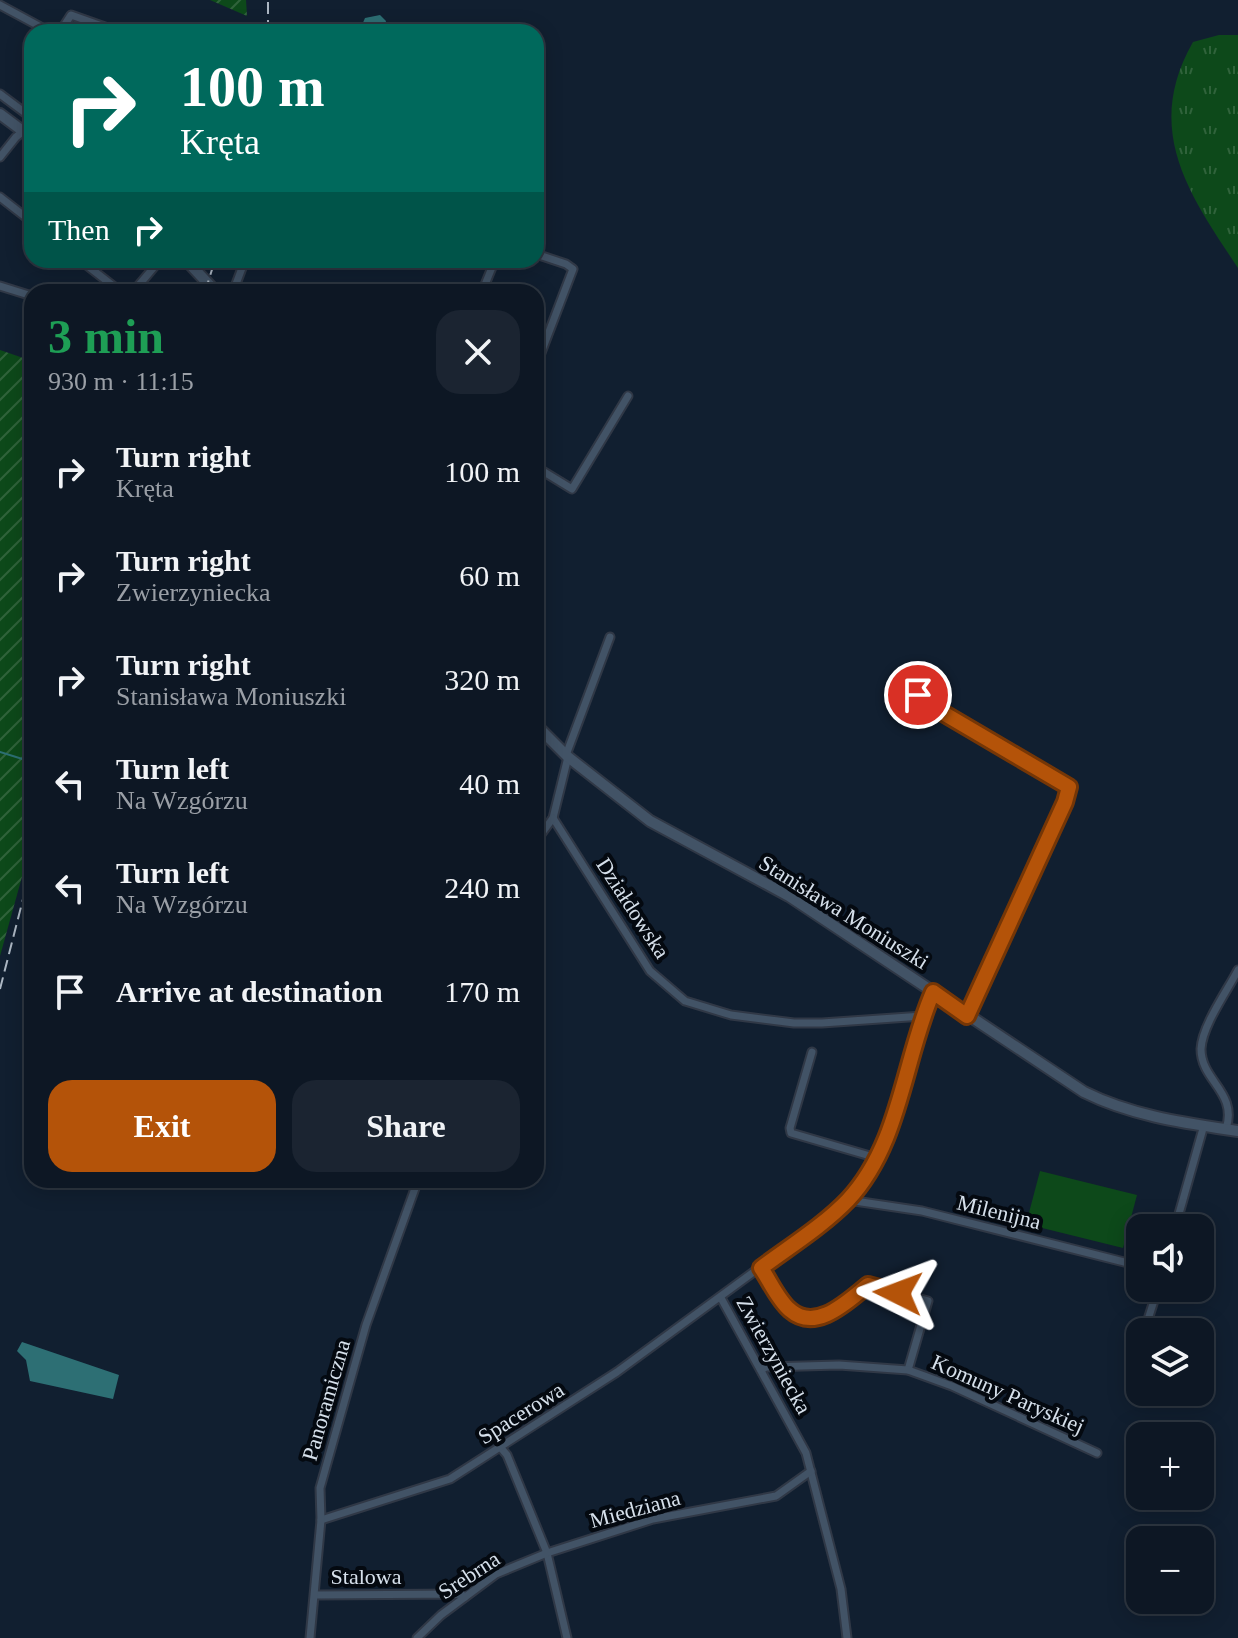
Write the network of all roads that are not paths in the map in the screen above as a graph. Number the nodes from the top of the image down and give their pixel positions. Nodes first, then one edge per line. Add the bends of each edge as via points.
1 (0, 5) edge
2 (35, 24) edge
3 (65, 24) edge
4 (96, 24) edge
5 (0, 94) edge
6 (0, 114) edge
7 (24, 121) edge
8 (24, 125) edge
9 (24, 134) edge
10 (0, 157) edge
11 (0, 197) edge
12 (24, 216) edge
13 (544, 257) edge
14 (90, 268) edge
15 (153, 268) edge
16 (194, 268) edge
17 (111, 284) edge
18 (140, 284) edge
19 (208, 284) edge
20 (0, 286) edge
21 (24, 294) edge
22 (544, 345) edge
23 (628, 396) dead end
24 (544, 472) edge
25 (610, 637) dead end
26 (918, 695) dead end
27 (544, 733) edge
28 (567, 756) junction
29 (553, 818) junction
30 (544, 830) edge
31 (1238, 970) edge
32 (933, 992) junction
33 (923, 1016) junction
34 (967, 1016) junction
35 (812, 1052) dead end
36 (1235, 1114) edge
37 (1204, 1125) junction
38 (1232, 1130) edge
39 (877, 1158) junction
40 (415, 1188) edge
41 (848, 1200) junction
42 (1179, 1214) edge
43 (1126, 1262) edge
44 (761, 1268) junction
45 (721, 1298) junction
46 (761, 1370) junction
47 (908, 1370) junction
48 (501, 1448) junction
49 (1097, 1453) dead end
50 (811, 1471) junction
51 (321, 1520) junction
52 (547, 1553) junction
53 (315, 1595) junction
54 (465, 1597) junction
55 (310, 1638) edge
56 (417, 1638) edge
57 (567, 1638) edge
58 (847, 1638) edge

1 - 2 street
3 - 4 street via 71,15
5 - 7 street
6 - 8 main road
9 - 10 street
11 - 12 street
13 - 22 street via 573,269
14 - 17 street
15 - 18 street
16 - 19 main road
20 - 21 street
23 - 24 street via 572,489
25 - 28 street
26 - 34 street via 1069,787
27 - 28 main road, Stanisława Moniuszki
28 - 29 street
28 - 32 main road, Stanisława Moniuszki via 650,821 789,896
29 - 30 street
29 - 33 street, Działdowska via 650,971 685,1001 731,1015 794,1023
31 - 36 street via 1206,1029 1201,1050
32 - 33 street
32 - 34 main road, Stanisława Moniuszki
33 - 39 street, Zwierzyniecka via 900,1101
34 - 37 main road, Stanisława Moniuszki via 1110,1105
35 - 39 street via 791,1133
36 - 38 street
37 - 38 main road, Stanisława Moniuszki
37 - 42 street
39 - 41 street, Zwierzyniecka
40 - 51 street, Panoramiczna via 350,1378 320,1488
41 - 43 street, Milenijna via 922,1211
41 - 44 street, Zwierzyniecka
44 - 45 street, Zwierzyniecka
44 - 47 street via 790,1310 801,1316 826,1316 868,1285 928,1301
45 - 46 street, Zwierzyniecka
45 - 48 street, Spacerowa
46 - 47 street, Komuny Paryskiej via 839,1365
46 - 50 street, Zwierzyniecka via 800,1439
47 - 49 street, Komuny Paryskiej
48 - 51 street, Spacerowa via 450,1479
48 - 52 street
50 - 52 street, Miedziana via 776,1496 653,1519
50 - 58 street, Zwierzyniecka via 841,1589
51 - 53 street, Panoramiczna
52 - 54 street, Srebrna via 496,1574
52 - 57 street
53 - 54 street, Stalowa
53 - 55 street, Panoramiczna
54 - 56 street, Srebrna

